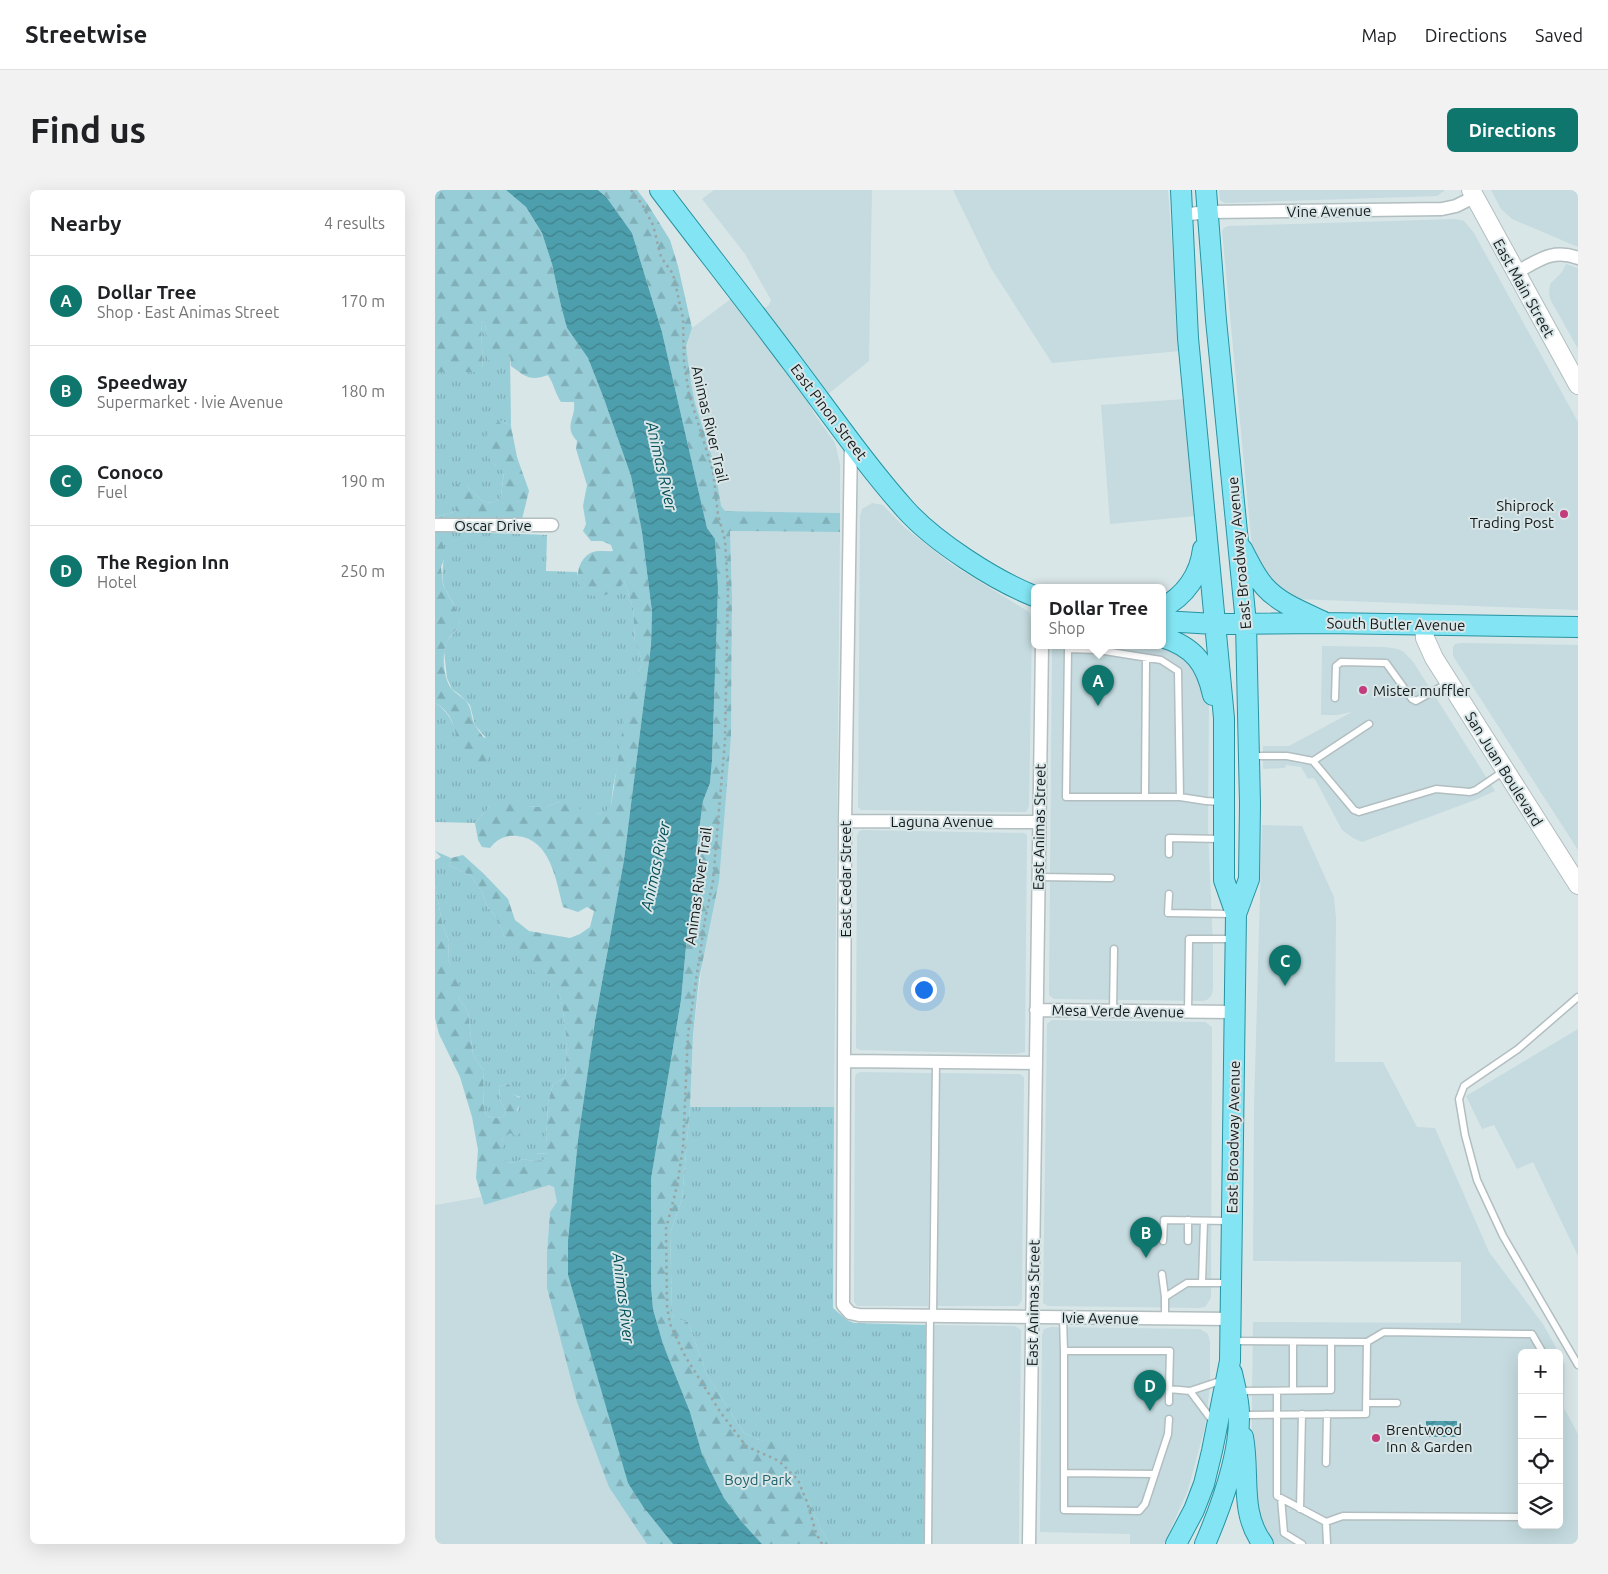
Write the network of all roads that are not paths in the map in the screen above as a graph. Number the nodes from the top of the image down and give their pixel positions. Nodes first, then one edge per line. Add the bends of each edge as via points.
1 (660, 190) edge
2 (1181, 190) edge
3 (1207, 190) edge
4 (1472, 193) edge
5 (1207, 212) junction
6 (1181, 215) junction
7 (1578, 258) edge
8 (1515, 272) junction
9 (1578, 385) edge
10 (851, 442) junction
11 (1205, 522) junction
12 (435, 525) edge
13 (552, 525) dead end
14 (1238, 542) junction
15 (1031, 594) edge
16 (1166, 606) edge
17 (1166, 621) edge
18 (1246, 623) junction
19 (1326, 623) junction
20 (1215, 624) junction
21 (1424, 625) junction
22 (1578, 627) edge
23 (1166, 638) edge
24 (1042, 649) edge
25 (1146, 658) junction
26 (1449, 682) junction
27 (1335, 698) dead end
28 (1369, 724) dead end
29 (1225, 741) junction
30 (1249, 756) junction
31 (1313, 761) junction
32 (1505, 770) junction
33 (1145, 796) junction
34 (1180, 797) junction
35 (1224, 802) junction
36 (845, 821) junction
37 (1039, 822) junction
38 (1224, 839) junction
39 (1169, 854) dead end
40 (1038, 877) junction
41 (1111, 878) dead end
42 (1578, 885) edge
43 (1169, 894) dead end
44 (1236, 914) junction
45 (1235, 939) junction
46 (1113, 949) dead end
47 (1578, 997) edge
48 (1036, 1010) junction
49 (1113, 1011) junction
50 (1188, 1012) junction
51 (1235, 1012) junction
52 (844, 1061) junction
53 (936, 1062) junction
54 (1036, 1063) junction
55 (1188, 1220) junction
56 (1204, 1220) junction
57 (1232, 1220) junction
58 (1163, 1240) dead end
59 (1188, 1241) dead end
60 (1162, 1274) dead end
61 (1187, 1274) dead end
62 (1187, 1283) junction
63 (1202, 1283) junction
64 (1232, 1283) junction
65 (1165, 1297) junction
66 (850, 1313) joint
67 (931, 1316) junction
68 (1032, 1316) junction
69 (1063, 1317) junction
70 (1165, 1319) junction
71 (1231, 1320) junction
72 (1293, 1342) junction
73 (1331, 1342) junction
74 (1367, 1342) junction
75 (1541, 1349) edge
76 (1064, 1351) junction
77 (1578, 1364) edge
78 (1231, 1368) junction
79 (1169, 1389) junction
80 (1277, 1390) junction
81 (1293, 1390) junction
82 (1190, 1391) junction
83 (1169, 1402) dead end
84 (1366, 1403) junction
85 (1397, 1403) dead end
86 (1277, 1414) junction
87 (1302, 1414) junction
88 (1327, 1414) junction
89 (1239, 1416) junction
90 (1169, 1419) dead end
91 (1217, 1426) junction
92 (1327, 1463) dead end
93 (1064, 1473) junction
94 (1155, 1474) junction
95 (1281, 1498) junction
96 (1300, 1509) junction
97 (1518, 1517) edge
98 (1327, 1522) junction
99 (1180, 1537) edge
100 (1207, 1543) edge
101 (928, 1544) edge
102 (1029, 1544) edge
103 (1263, 1544) edge
104 (1302, 1544) edge
105 (1327, 1544) edge

1 - 10 main road, East Pinon Street
2 - 6 main road, East Broadway Avenue
3 - 5 main road, East Broadway Avenue
4 - 5 street, Vine Avenue via 1456,206 1442,208
4 - 8 main road, East Main Street
5 - 6 street, Vine Avenue
5 - 14 main road, East Broadway Avenue
6 - 11 main road, East Broadway Avenue via 1188,338
7 - 8 street via 1566,254 1548,255
8 - 9 main road, East Main Street
10 - 15 main road, East Pinon Street via 907,511 966,559
10 - 36 street, East Cedar Street
11 - 16 main road via 1198,570 1185,592
11 - 20 main road, East Broadway Avenue
12 - 13 street, Oscar Drive
14 - 18 main road, East Broadway Avenue
14 - 19 main road via 1257,577 1271,593
17 - 20 main road
18 - 19 main road, South Butler Avenue
18 - 20 main road, South Butler Avenue
18 - 30 main road, East Broadway Avenue
19 - 21 main road, South Butler Avenue
20 - 29 main road, East Broadway Avenue
21 - 22 main road, South Butler Avenue
21 - 26 main road, San Juan Boulevard via 1428,646
23 - 29 main road via 1189,649 1206,670
24 - 37 street, East Animas Street
25 - 33 lane
25 - 33 lane via 1068,649 1066,797
25 - 34 lane via 1161,660 1179,671
26 - 27 lane via 1416,701 1387,662 1341,662 1336,666
26 - 32 main road, San Juan Boulevard
28 - 31 lane
29 - 35 main road, East Broadway Avenue
30 - 31 lane via 1287,756
30 - 44 main road, East Broadway Avenue via 1249,879
31 - 32 lane via 1359,812 1436,789 1470,792
32 - 42 main road, San Juan Boulevard
33 - 34 lane
34 - 35 lane
35 - 38 main road, East Broadway Avenue
36 - 37 street, Laguna Avenue
36 - 52 street, East Cedar Street
37 - 40 street, East Animas Street
38 - 39 lane via 1169,838
38 - 44 main road, East Broadway Avenue via 1224,880
40 - 41 lane
40 - 48 street, East Animas Street
43 - 44 lane via 1168,913
44 - 45 main road, East Broadway Avenue
45 - 50 lane via 1189,939
45 - 51 main road, East Broadway Avenue
46 - 49 lane
47 - 77 lane via 1518,1049 1464,1086 1459,1099 1477,1180 1503,1236
48 - 49 street, Mesa Verde Avenue
48 - 54 street, Mesa Verde Avenue
49 - 50 street, Mesa Verde Avenue
50 - 51 street, Mesa Verde Avenue
51 - 57 main road, East Broadway Avenue
52 - 53 street
52 - 66 street, East Cedar Street via 843,1305
53 - 54 street
53 - 67 lane
54 - 68 street, East Animas Street
55 - 56 lane
55 - 58 lane via 1164,1220
55 - 59 lane
56 - 57 lane
56 - 63 lane
57 - 64 main road, East Broadway Avenue
60 - 65 lane
61 - 62 lane
62 - 63 lane
62 - 65 lane
63 - 64 lane
64 - 71 main road, East Broadway Avenue
65 - 70 lane
66 - 67 street, Ivie Avenue
67 - 68 street, Ivie Avenue
67 - 101 lane
68 - 69 street, Ivie Avenue
68 - 102 street, East Animas Street
69 - 70 street, Ivie Avenue
69 - 76 lane
70 - 71 street, Ivie Avenue
71 - 78 main road, East Broadway Avenue
72 - 73 lane
72 - 78 lane
72 - 81 lane
73 - 74 lane
73 - 81 lane via 1331,1390
74 - 75 lane via 1384,1332 1532,1334
74 - 84 lane
76 - 79 lane via 1170,1351
76 - 93 lane
78 - 80 lane
78 - 82 lane
78 - 89 main road, East Broadway Avenue
78 - 91 main road, East Broadway Avenue
79 - 82 lane
79 - 83 lane
80 - 81 lane
80 - 86 lane
82 - 91 lane
84 - 85 lane
84 - 88 lane via 1366,1414
86 - 87 lane
86 - 89 lane
86 - 95 lane via 1277,1496
87 - 88 lane
87 - 96 lane
88 - 92 lane
89 - 100 main road, East Broadway Avenue via 1230,1472
89 - 103 main road via 1247,1456 1249,1514
90 - 94 lane via 1168,1434
91 - 99 main road, East Broadway Avenue via 1203,1484
93 - 94 lane
93 - 94 lane via 1064,1510 1139,1511 1145,1504
95 - 96 lane
95 - 104 lane via 1284,1534
96 - 98 lane
97 - 98 lane via 1343,1516
98 - 105 lane
99 - 100 main road

